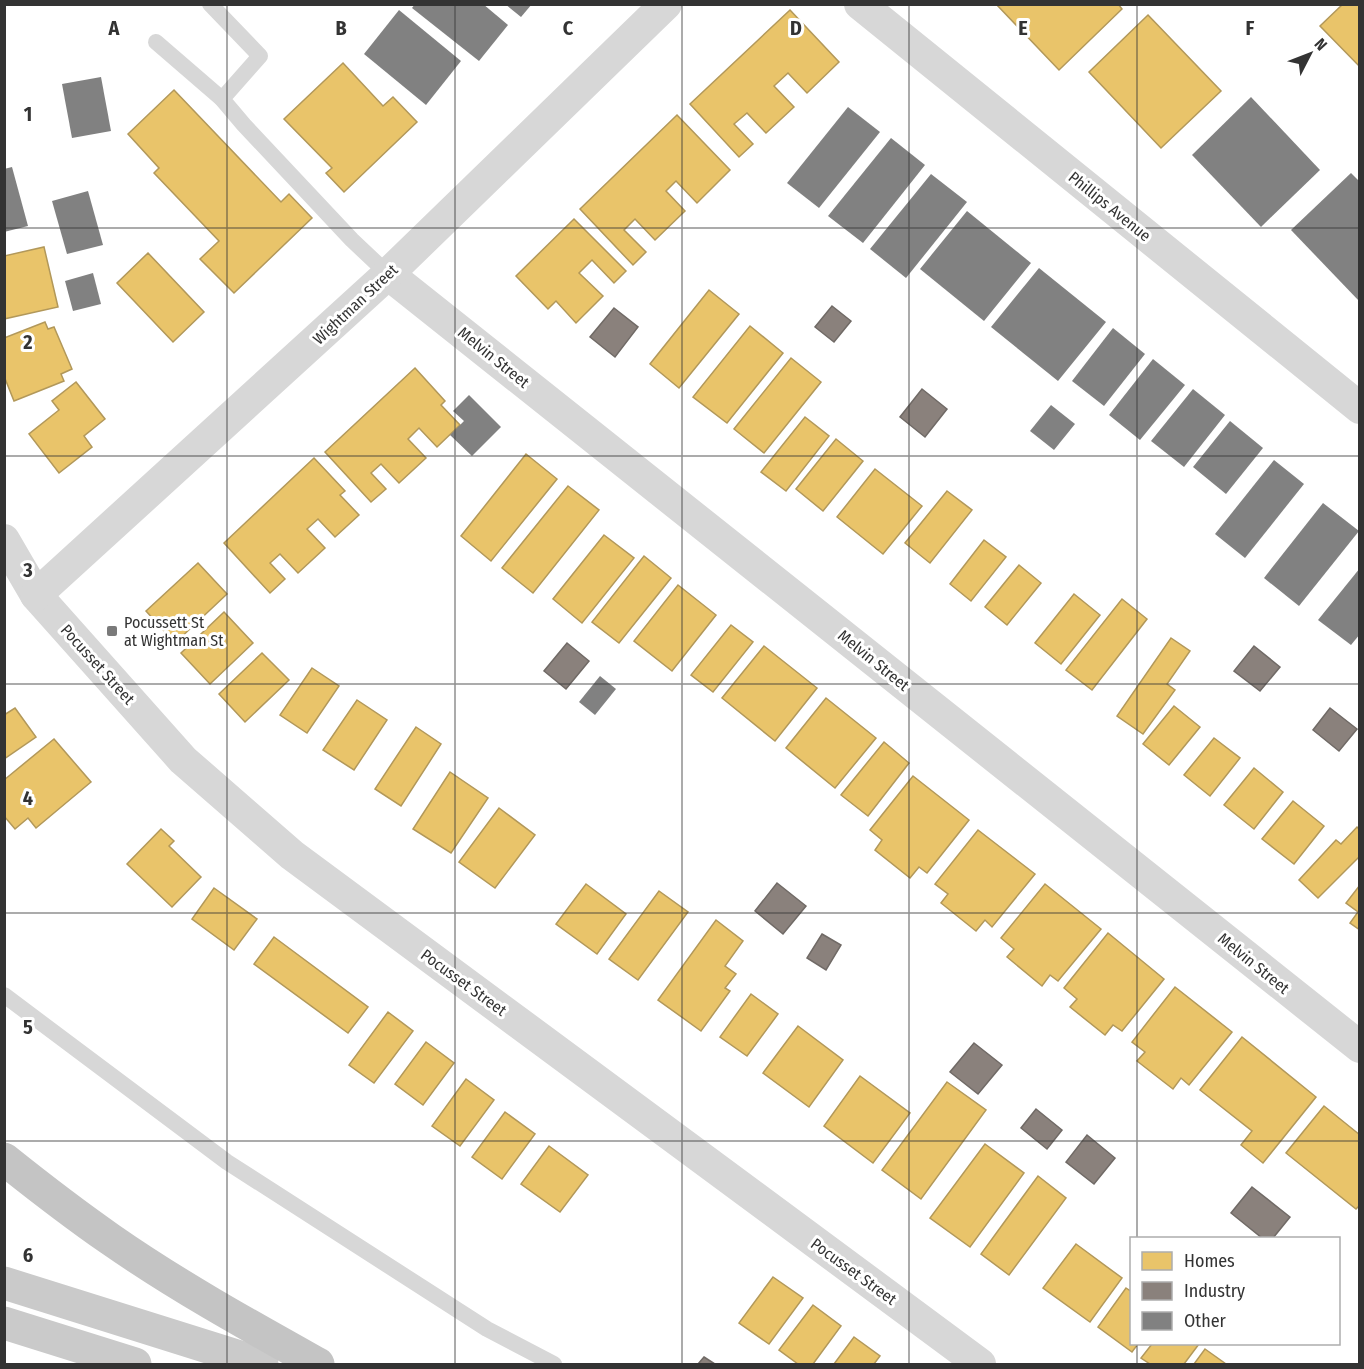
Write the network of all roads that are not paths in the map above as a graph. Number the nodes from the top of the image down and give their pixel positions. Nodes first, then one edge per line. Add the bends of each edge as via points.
1 (210, 4) edge
2 (666, 4) edge
3 (860, 4) edge
4 (156, 42) dead end
5 (222, 99) junction
6 (388, 274) junction
7 (1359, 408) edge
8 (4, 540) edge
9 (36, 595) junction
10 (4, 994) edge
11 (1359, 1047) edge
12 (4, 1160) edge
13 (4, 1283) edge
14 (4, 1323) edge
15 (135, 1365) edge
16 (262, 1365) edge
17 (318, 1365) edge
18 (554, 1365) edge
19 (980, 1365) edge

1 - 5 lane via 260,56
2 - 6 street, Wightman Street
3 - 7 street, Phillips Avenue
4 - 5 lane
5 - 6 lane
6 - 9 street, Wightman Street
6 - 11 street, Melvin Street
8 - 9 street, Pocusset Street
9 - 19 street, Pocusset Street via 183,760 292,855
10 - 18 lane via 227,1162 487,1329
12 - 17 highway via 111,1240
13 - 16 main road
14 - 15 main road

